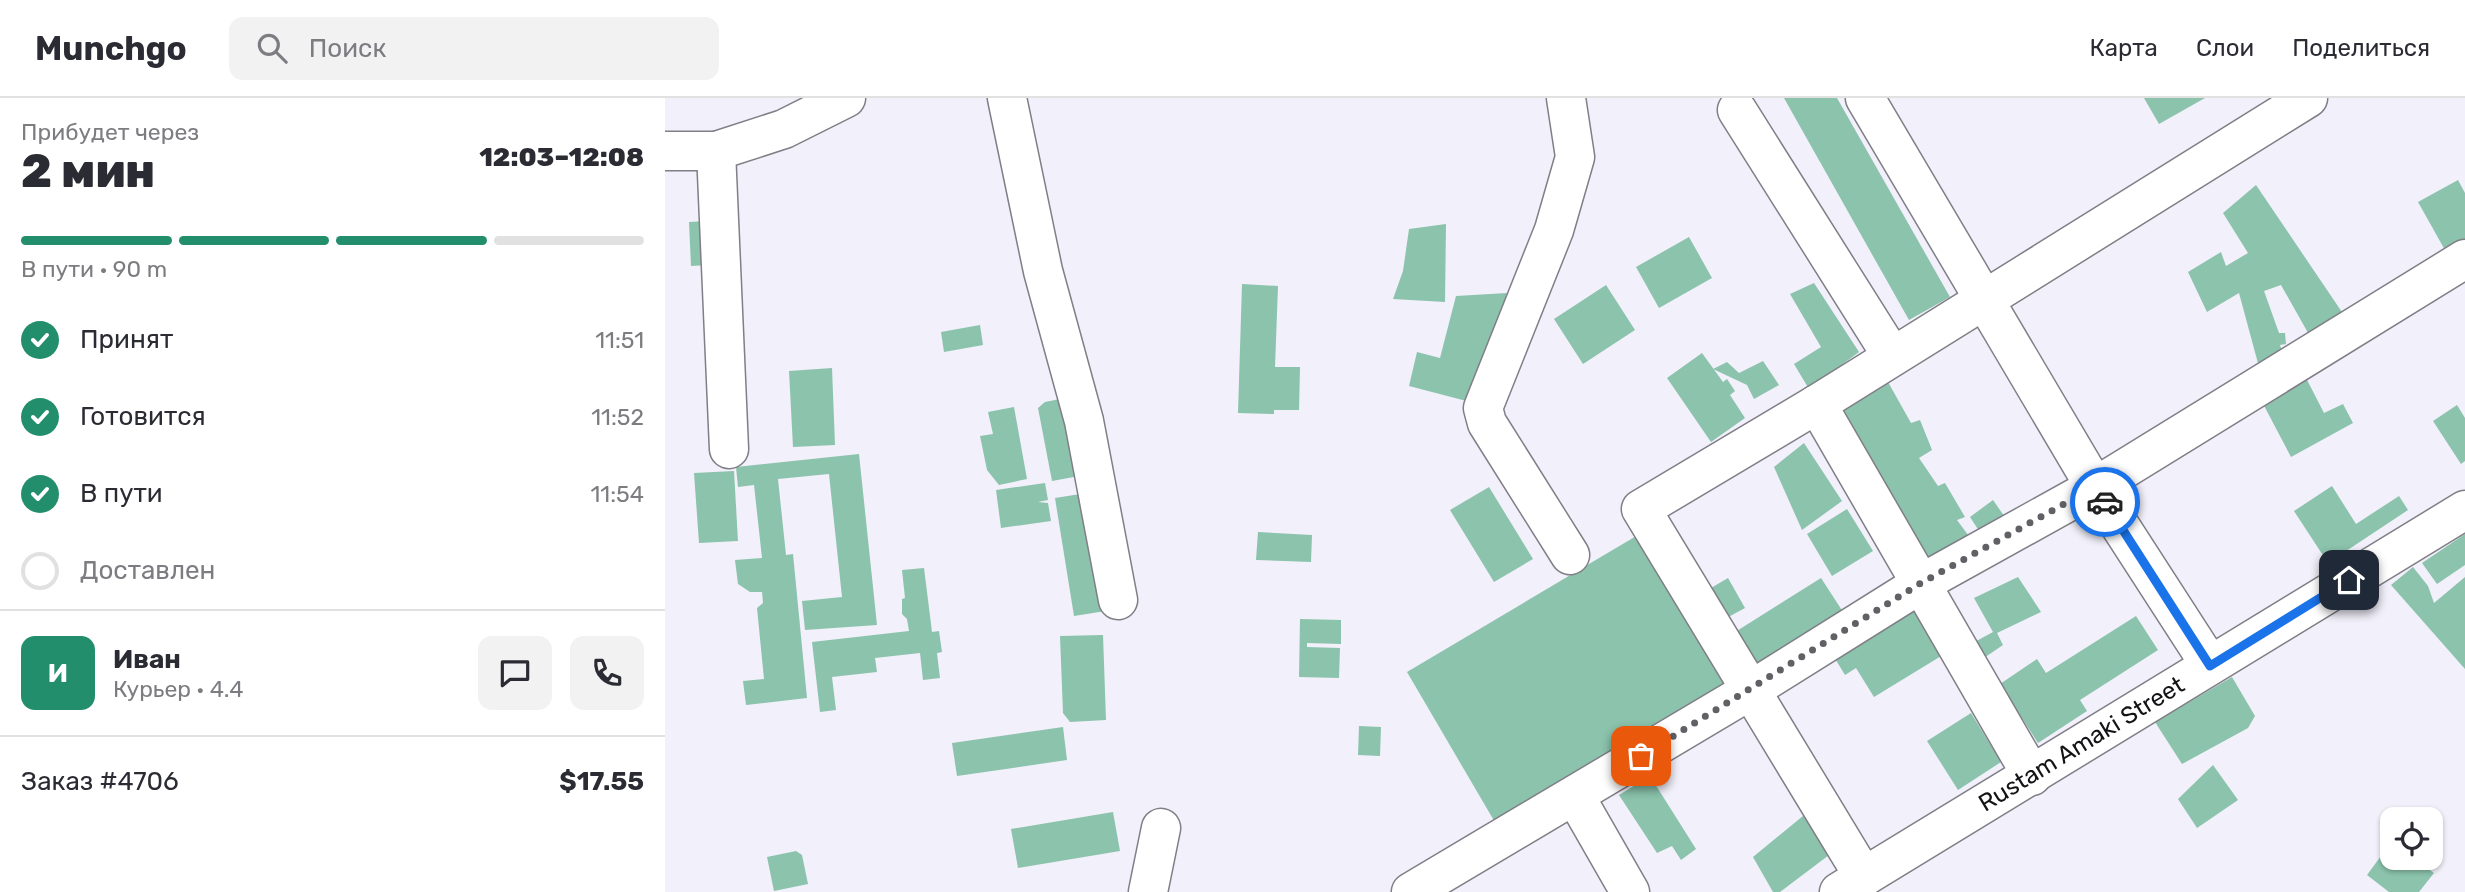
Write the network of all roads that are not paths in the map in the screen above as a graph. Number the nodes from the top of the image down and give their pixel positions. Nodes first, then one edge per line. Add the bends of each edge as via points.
1 (846, 98) edge
2 (1007, 98) edge
3 (1566, 98) edge
4 (1865, 98) edge
5 (2308, 98) edge
6 (1737, 110) dead end
7 (665, 151) edge
8 (716, 151) junction
9 (2465, 260) edge
10 (1984, 299) junction
11 (1892, 356) junction
12 (1817, 404) junction
13 (729, 449) dead end
14 (2095, 487) junction
15 (2465, 510) edge
16 (1570, 555) dead end
17 (1921, 583) junction
18 (1118, 600) dead end
19 (2210, 666) junction
20 (1751, 690) junction
21 (2032, 776) junction
22 (1575, 796) junction
23 (1161, 828) dead end
24 (1851, 884) edge
25 (1147, 892) edge
26 (1411, 892) edge
27 (1630, 892) edge

1 - 8 street via 784,130
2 - 18 street via 1044,271 1084,421
3 - 16 street via 1575,157 1554,230 1483,408 1487,423
4 - 10 street
5 - 10 street
6 - 11 street
7 - 8 street
8 - 13 street
9 - 14 street
10 - 11 street
10 - 14 street
11 - 12 street
12 - 17 street
12 - 20 street via 1641,509
14 - 17 street
14 - 19 street
15 - 19 street, Rustam Amaki Street
17 - 20 street
17 - 21 street
19 - 21 street, Rustam Amaki Street
20 - 22 street
20 - 24 street
21 - 24 street, Rustam Amaki Street
22 - 26 street
22 - 27 street
23 - 25 street

